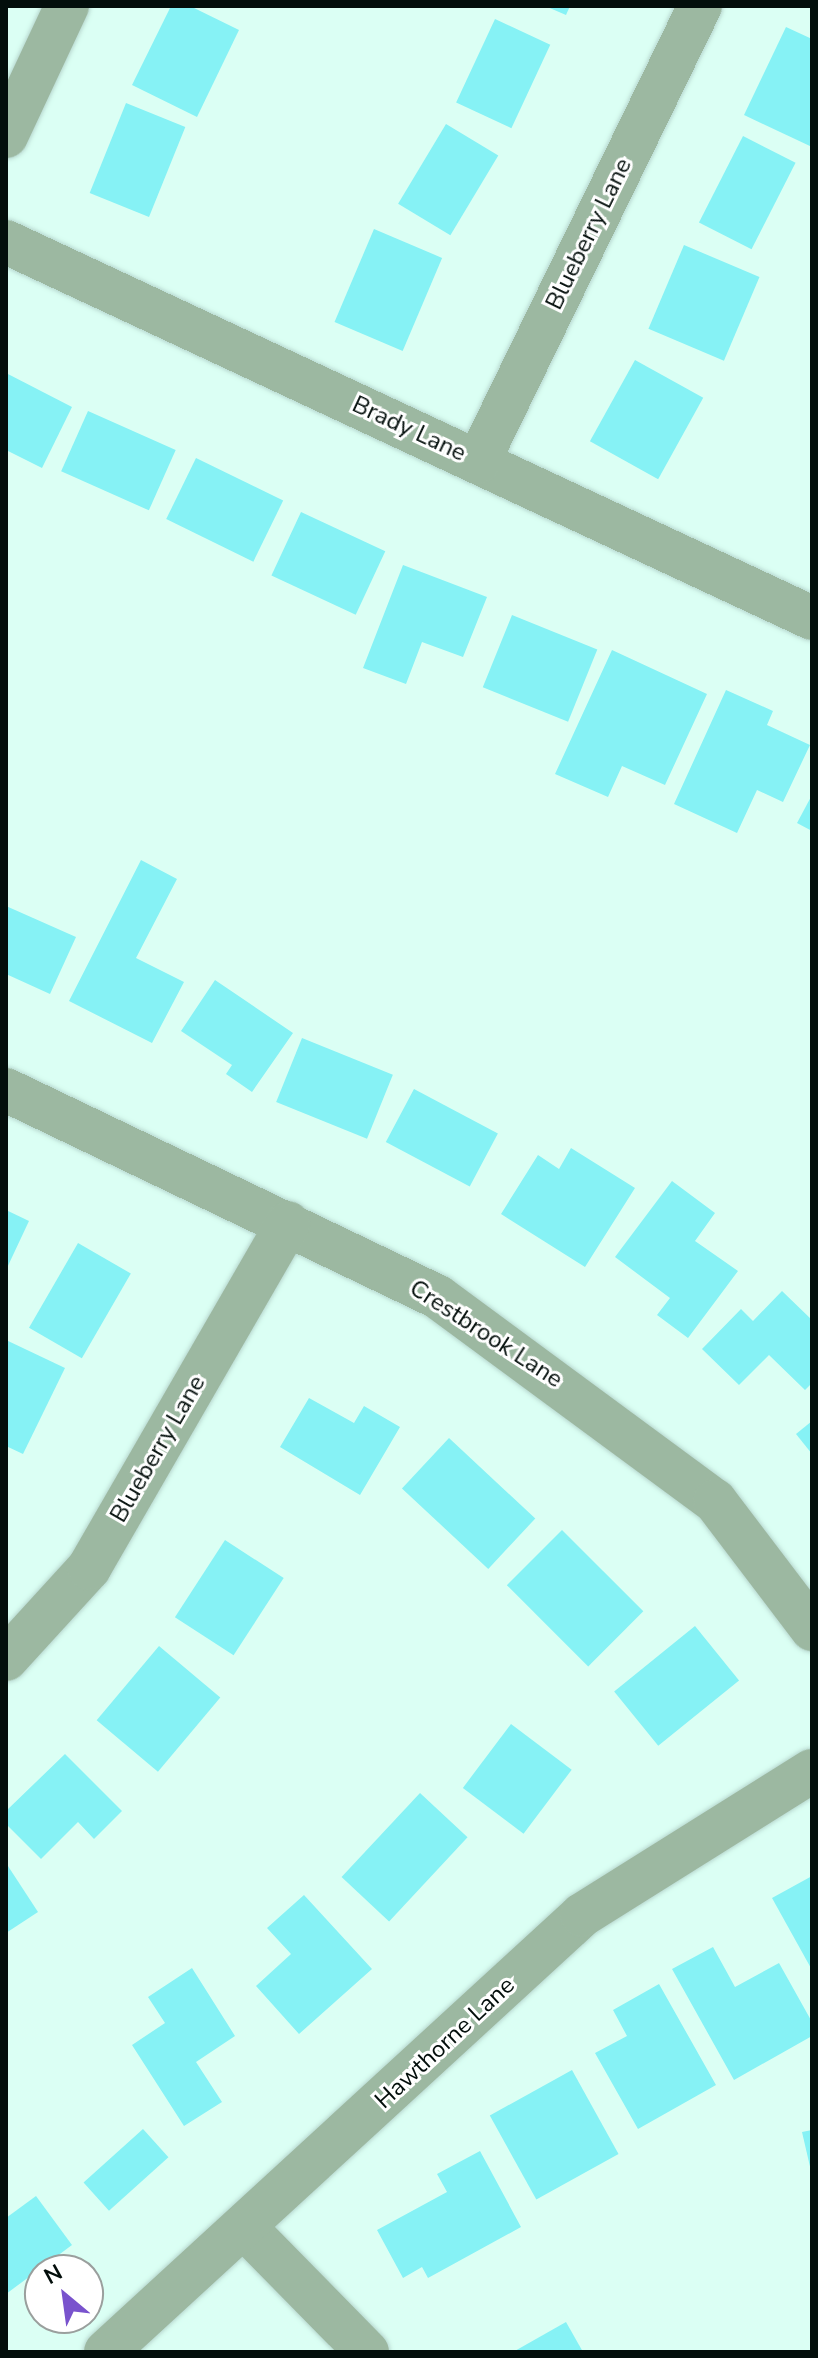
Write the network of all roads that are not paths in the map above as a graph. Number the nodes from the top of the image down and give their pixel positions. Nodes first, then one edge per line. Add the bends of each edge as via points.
1 (67, 6) edge
2 (700, 6) edge
3 (6, 136) edge
4 (6, 242) edge
5 (478, 462) junction
6 (812, 618) edge
7 (6, 1090) edge
8 (288, 1223) junction
9 (812, 1629) edge
10 (6, 1659) edge
11 (812, 1771) edge
12 (245, 2228) junction
13 (106, 2352) edge
14 (367, 2352) edge

1 - 3 street
2 - 5 street, Blueberry Lane
4 - 5 street, Brady Lane
5 - 6 street, Brady Lane
7 - 8 street, Crestbrook Lane
8 - 9 street, Crestbrook Lane via 438,1297 715,1501
8 - 10 street, Blueberry Lane via 89,1568
11 - 12 street, Hawthorne Lane via 582,1915
12 - 13 street, Hawthorne Lane
12 - 14 street

